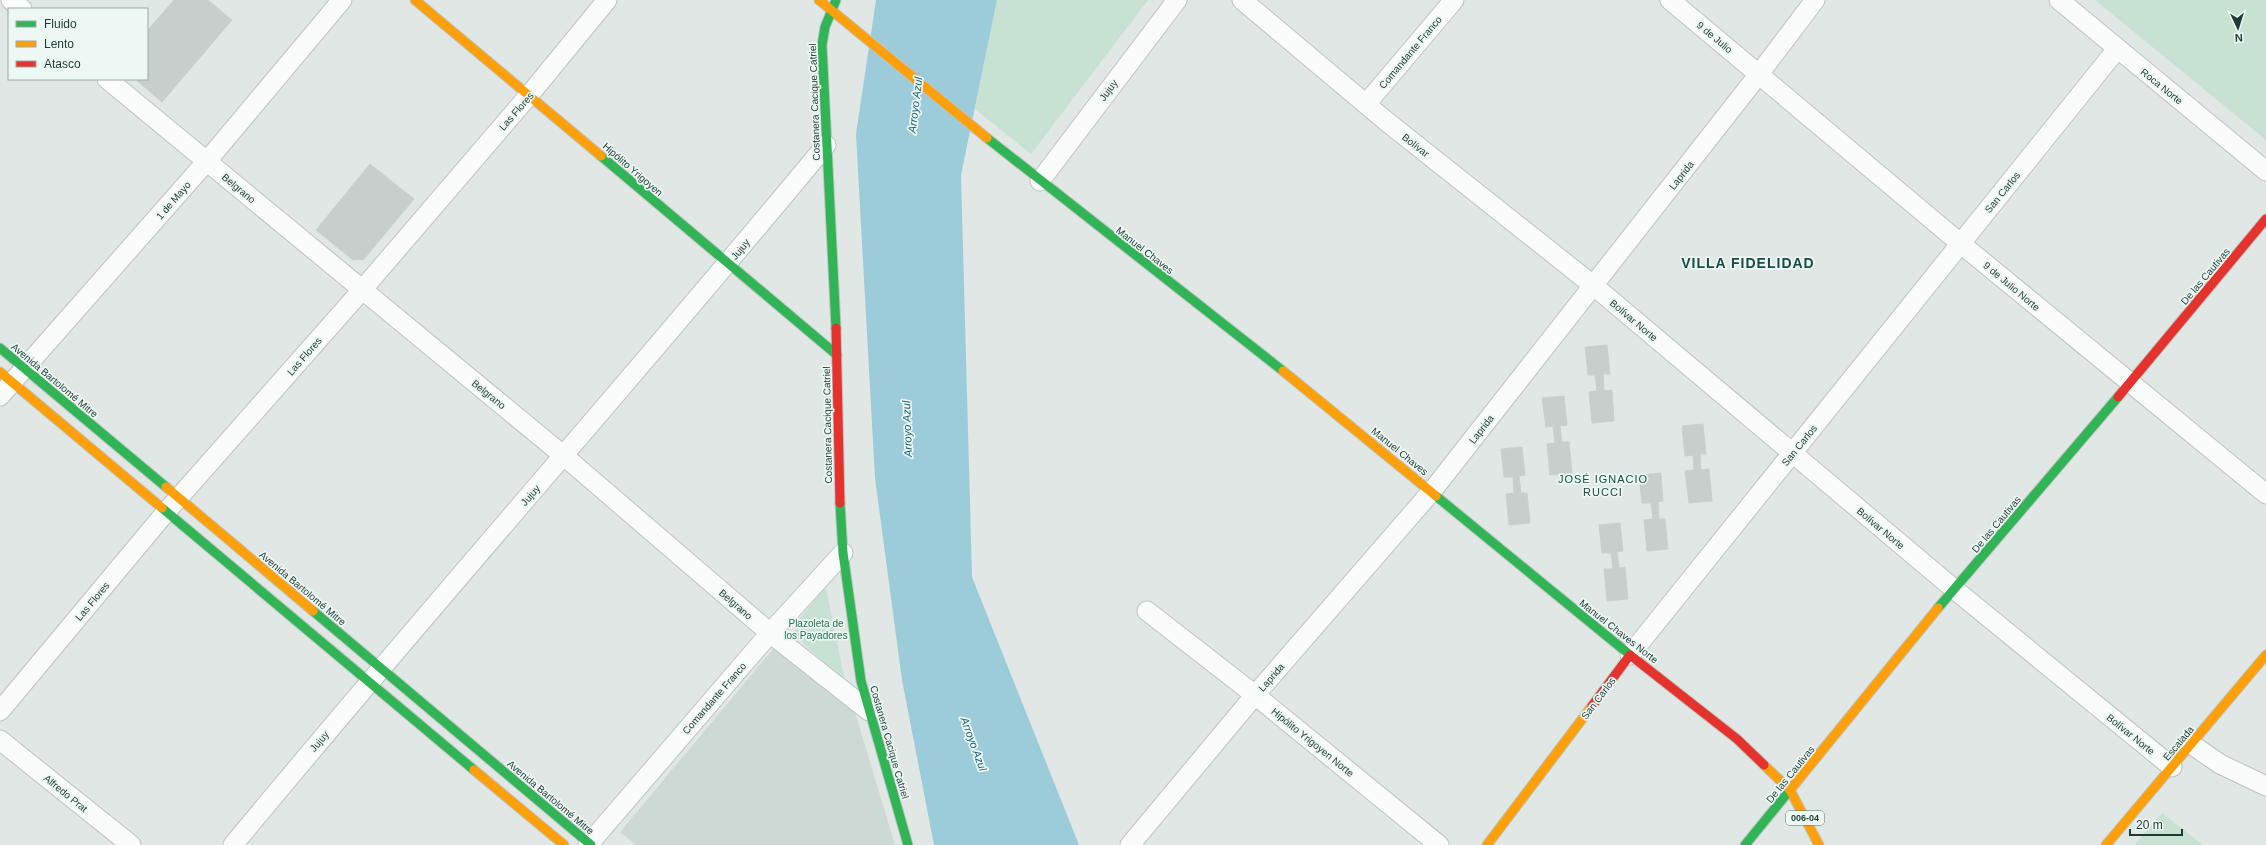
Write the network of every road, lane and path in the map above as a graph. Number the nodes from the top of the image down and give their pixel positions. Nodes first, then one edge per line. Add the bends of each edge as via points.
1 (11, 0) edge
2 (342, 0) edge
3 (415, 0) edge
4 (607, 0) edge
5 (819, 0) edge
6 (836, 0) edge
7 (1177, 0) edge
8 (1242, 0) edge
9 (1454, 0) edge
10 (1670, 0) edge
11 (1815, 0) edge
12 (2059, 0) edge
13 (21, 8) edge
14 (832, 12) junction
15 (2117, 49) junction
16 (1759, 74) junction
17 (108, 80) edge
18 (530, 94) junction
19 (1366, 104) junction
20 (826, 145) junction
21 (207, 161) junction
22 (2266, 171) edge
23 (1040, 181) junction
24 (2266, 219) edge
25 (1960, 244) junction
26 (726, 266) junction
27 (1594, 286) junction
28 (362, 290) junction
29 (0, 348) edge
30 (836, 355) junction
31 (9, 380) edge
32 (2130, 383) junction
33 (1792, 454) junction
34 (564, 456) junction
35 (1432, 491) junction
36 (2266, 494) edge
37 (172, 505) junction
38 (843, 553) junction
39 (1954, 589) junction
40 (1147, 611) dead end
41 (770, 633) junction
42 (2266, 654) edge
43 (1630, 655) junction
44 (374, 675) junction
45 (1255, 695) junction
46 (0, 711) edge
47 (869, 711) junction
48 (0, 740) edge
49 (2191, 744) junction
50 (2172, 767) junction
51 (2266, 786) edge
52 (1790, 790) junction
53 (589, 844) edge
54 (132, 845) edge
55 (233, 845) edge
56 (564, 845) edge
57 (908, 845) edge
58 (1130, 845) edge
59 (1439, 845) edge
60 (1487, 845) edge
61 (1745, 845) edge
62 (1819, 845) edge
63 (2106, 845) edge

1 - 13 street
2 - 21 street, 1 de Mayo
3 - 18 main road, Hipólito Yrigoyen
4 - 18 street, Las Flores
5 - 14 main road, Manuel Chaves
6 - 14 main road, Costanera Cacique Catriel
7 - 23 street, Jujuy
8 - 19 street, Bolívar
9 - 19 street, Comandante Franco
10 - 16 street, 9 de Julio
11 - 16 street, Laprida
12 - 15 street, Roca Norte
14 - 20 main road, Costanera Cacique Catriel via 825,28 822,45
14 - 23 main road, Manuel Chaves
15 - 22 street, Roca Norte
15 - 25 street, San Carlos
16 - 25 street, 9 de Julio Norte
16 - 27 street, Laprida
17 - 21 street, Belgrano
18 - 26 main road, Hipólito Yrigoyen
18 - 28 street, Las Flores
19 - 27 street, Bolívar
20 - 26 street, Jujuy
20 - 30 main road, Costanera Cacique Catriel
21 - 28 street, Belgrano
21 - 31 street, 1 de Mayo
23 - 35 main road, Manuel Chaves
24 - 32 main road, De las Cautivas
25 - 32 street, 9 de Julio Norte
25 - 33 street, San Carlos
26 - 30 main road, Hipólito Yrigoyen
26 - 34 street, Jujuy
27 - 33 street, Bolívar Norte
27 - 35 street, Laprida
28 - 34 street, Belgrano
28 - 37 street, Las Flores
29 - 31 main road, Avenida Bartolomé Mitre
30 - 38 main road, Costanera Cacique Catriel
31 - 37 main road, Avenida Bartolomé Mitre
31 - 37 main road, Avenida Bartolomé Mitre
32 - 36 street, 9 de Julio Norte
32 - 39 main road, De las Cautivas
33 - 39 street, Bolívar Norte
33 - 43 street, San Carlos
34 - 41 street, Belgrano
34 - 44 street, Jujuy
35 - 43 main road, Manuel Chaves Norte
35 - 45 street, Laprida
37 - 44 main road, Avenida Bartolomé Mitre
37 - 44 main road, Avenida Bartolomé Mitre
37 - 46 street, Las Flores
38 - 41 street, Comandante Franco
38 - 47 main road, Costanera Cacique Catriel via 861,681
39 - 50 street, Bolívar Norte
39 - 52 main road, De las Cautivas
40 - 45 street, Hipólito Yrigoyen Norte
41 - 47 street, Belgrano
41 - 53 street, Comandante Franco
42 - 49 main road, Escalada
43 - 52 main road, Manuel Chaves Norte via 1737,739
43 - 60 main road, San Carlos
44 - 53 main road, Avenida Bartolomé Mitre
44 - 55 street, Jujuy
44 - 56 main road, Avenida Bartolomé Mitre
45 - 58 street, Laprida
45 - 59 street, Hipólito Yrigoyen Norte
47 - 57 main road, Costanera Cacique Catriel
48 - 54 street, Alfredo Prat
49 - 50 main road, Escalada
49 - 51 street via 2220,764
50 - 63 main road, Escalada
52 - 61 main road, De las Cautivas
52 - 62 main road, 006-04

